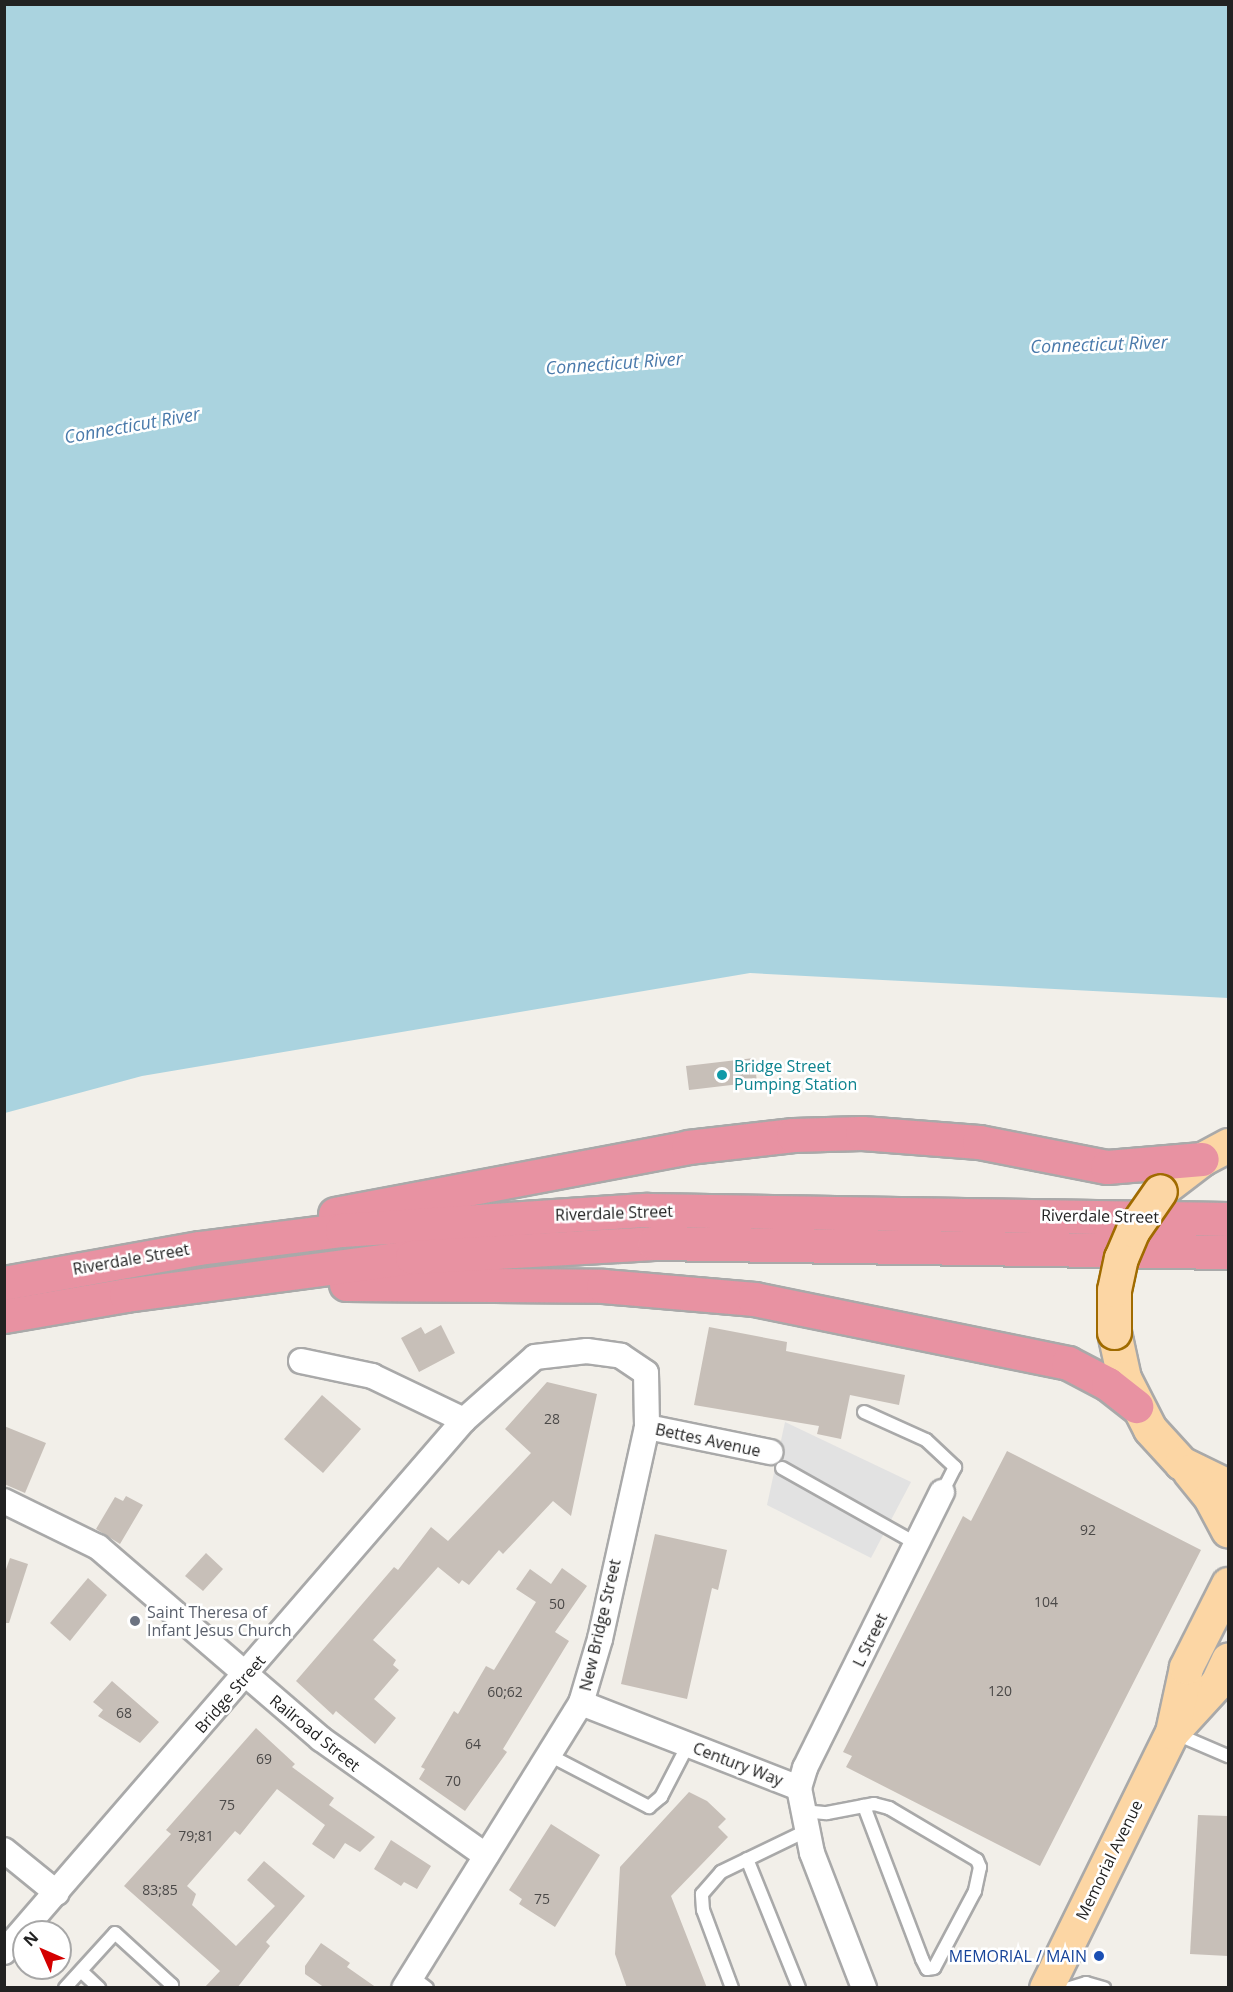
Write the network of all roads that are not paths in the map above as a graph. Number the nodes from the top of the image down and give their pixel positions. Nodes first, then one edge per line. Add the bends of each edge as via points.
1 (1215, 1152) edge
2 (1228, 1219) edge
3 (199, 1248) junction
4 (1228, 1252) edge
5 (4, 1283) edge
6 (192, 1286) junction
7 (4, 1316) edge
8 (531, 1359) joint
9 (301, 1361) dead end
10 (1136, 1406) junction
11 (864, 1412) dead end
12 (464, 1420) junction
13 (647, 1427) junction
14 (776, 1460) joint
15 (1181, 1463) junction
16 (1228, 1486) edge
17 (942, 1492) joint
18 (4, 1501) edge
19 (1228, 1532) edge
20 (917, 1545) junction
21 (1228, 1584) edge
22 (246, 1676) junction
23 (1225, 1676) edge
24 (581, 1703) junction
25 (1172, 1732) junction
26 (688, 1745) junction
27 (549, 1755) junction
28 (1228, 1756) edge
29 (864, 1806) junction
30 (802, 1810) junction
31 (4, 1850) edge
32 (486, 1856) junction
33 (747, 1859) junction
34 (57, 1893) junction
35 (4, 1952) edge
36 (81, 1971) junction
37 (414, 1984) edge
38 (1055, 1987) edge
39 (65, 1988) edge
40 (99, 1988) edge
41 (170, 1988) edge
42 (732, 1988) edge
43 (799, 1988) edge
44 (864, 1988) edge
45 (1104, 1988) edge

1 - 3 highway via 1107,1167 979,1142 932,1137 862,1133 756,1138 374,1205
1 - 10 main road, bridge via 1160,1191 1133,1230 1121,1258 1114,1290 1114,1332 1124,1378
2 - 3 highway, Riverdale Street via 647,1210 342,1230
3 - 5 highway, Riverdale Street
4 - 6 highway, Riverdale Street via 654,1243 412,1257
6 - 7 highway, Riverdale Street
6 - 10 highway via 520,1283 754,1299 1068,1363 1108,1384
8 - 12 street, Bridge Street
8 - 13 street, New Bridge Street via 587,1351 630,1360 646,1373
9 - 12 street via 372,1376
10 - 15 main road via 1150,1429
11 - 17 lane via 926,1440 955,1467
12 - 22 street, Bridge Street
13 - 14 street, Bettes Avenue
13 - 24 street, New Bridge Street via 600,1639
14 - 20 lane
15 - 16 main road
15 - 19 main road via 1210,1497
17 - 20 street, L Street
18 - 22 street, Railroad Street via 98,1547
20 - 30 street, L Street via 805,1768
21 - 25 main road, Memorial Avenue via 1186,1667
22 - 32 street, Railroad Street via 343,1757
22 - 34 street, Bridge Street
23 - 25 main road, Memorial Avenue
24 - 26 street, Century Way
24 - 27 street, New Bridge Street
25 - 28 lane
25 - 38 main road, Memorial Avenue
26 - 27 lane via 661,1797 649,1808
26 - 30 street, Century Way
27 - 32 street, New Bridge Street
29 - 29 lane via 889,1808 977,1860 980,1867 975,1891 934,1968 927,1969 922,1959
29 - 30 lane via 826,1814
30 - 33 lane
30 - 44 street via 824,1890
31 - 34 street
32 - 37 street, New Bridge Street
33 - 42 lane via 721,1872 702,1894 703,1910
33 - 43 lane
34 - 35 street, Bridge Street
36 - 39 lane
36 - 40 lane
36 - 41 lane via 115,1933 172,1985
38 - 45 lane via 1086,1983

